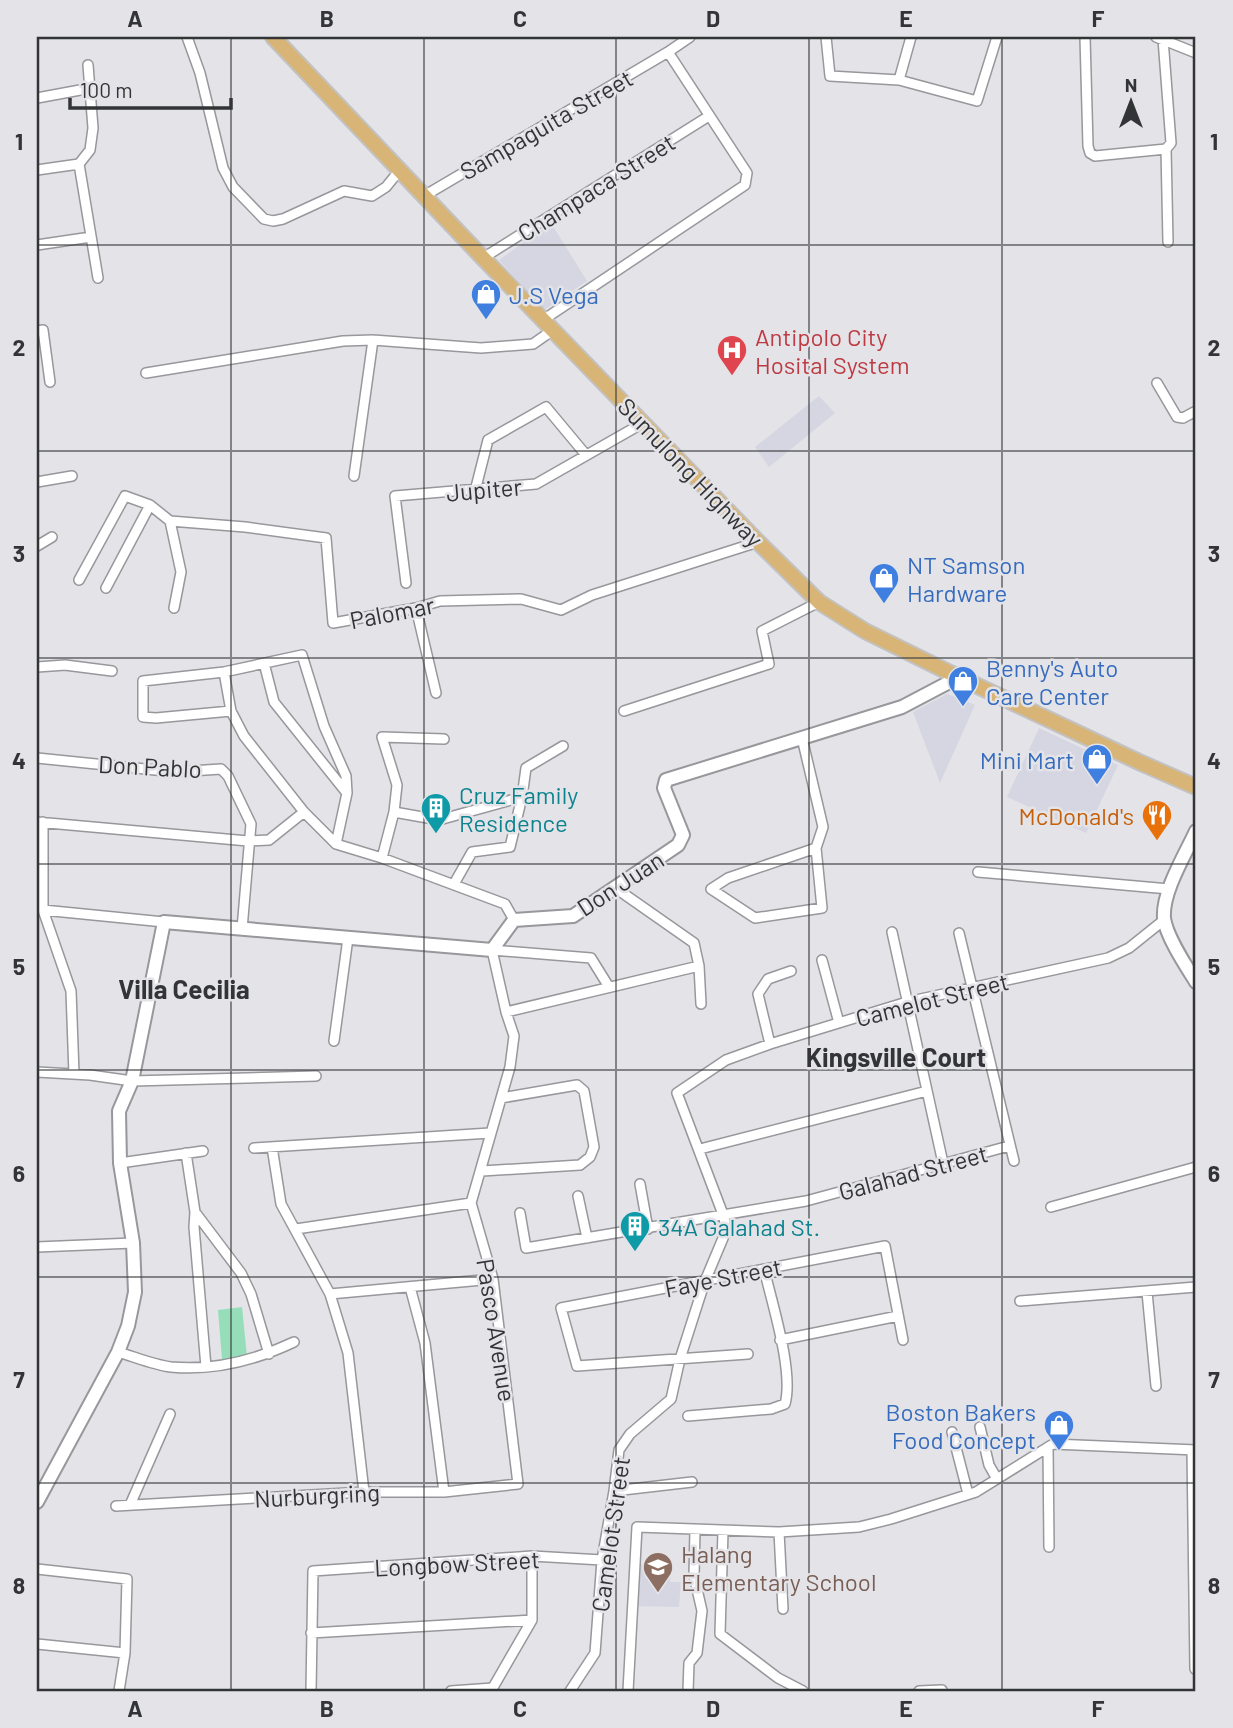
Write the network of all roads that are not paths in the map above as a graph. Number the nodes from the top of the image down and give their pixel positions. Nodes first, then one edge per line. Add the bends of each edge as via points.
1 (187, 37) edge
2 (274, 37) edge
3 (690, 37) edge
4 (826, 37) edge
5 (911, 37) edge
6 (997, 37) edge
7 (1085, 37) edge
8 (1160, 38) edge
9 (668, 52) junction
10 (1196, 53) edge
11 (88, 65) dead end
12 (899, 80) junction
13 (91, 88) junction
14 (37, 91) edge
15 (37, 98) edge
16 (709, 116) junction
17 (1166, 149) junction
18 (79, 164) junction
19 (37, 170) edge
20 (399, 171) junction
21 (424, 196) junction
22 (90, 237) junction
23 (1167, 242) dead end
24 (37, 245) edge
25 (483, 258) junction
26 (98, 278) dead end
27 (548, 325) junction
28 (37, 331) edge
29 (373, 341) junction
30 (146, 373) dead end
31 (50, 382) dead end
32 (1157, 383) dead end
33 (1196, 411) edge
34 (643, 423) junction
35 (586, 454) junction
36 (72, 476) dead end
37 (354, 476) dead end
38 (37, 482) edge
39 (475, 491) junction
40 (150, 505) junction
41 (170, 520) junction
42 (52, 537) dead end
43 (758, 542) junction
44 (37, 546) edge
45 (79, 580) dead end
46 (406, 583) dead end
47 (106, 588) dead end
48 (819, 602) junction
49 (174, 608) dead end
50 (416, 608) junction
51 (264, 663) junction
52 (37, 667) edge
53 (112, 671) dead end
54 (224, 672) junction
55 (959, 677) junction
56 (436, 692) dead end
57 (232, 711) junction
58 (624, 711) dead end
59 (802, 738) junction
60 (444, 739) dead end
61 (563, 746) dead end
62 (37, 758) edge
63 (1196, 787) edge
64 (347, 793) junction
65 (522, 797) junction
66 (304, 812) junction
67 (394, 813) junction
68 (40, 822) edge
69 (1196, 831) edge
70 (248, 841) junction
71 (336, 844) junction
72 (816, 848) junction
73 (382, 858) junction
74 (978, 872) dead end
75 (40, 877) edge
76 (454, 884) junction
77 (614, 887) junction
78 (1169, 890) junction
79 (43, 910) junction
80 (514, 920) junction
81 (1164, 920) junction
82 (37, 921) edge
83 (164, 922) junction
84 (242, 929) junction
85 (892, 932) dead end
86 (959, 933) dead end
87 (348, 938) junction
88 (492, 950) junction
89 (822, 960) dead end
90 (699, 966) junction
91 (791, 971) dead end
92 (1196, 982) edge
93 (974, 986) junction
94 (609, 988) junction
95 (907, 1002) junction
96 (701, 1004) dead end
97 (506, 1012) junction
98 (839, 1023) junction
99 (334, 1041) dead end
100 (770, 1044) junction
101 (37, 1072) edge
102 (74, 1074) junction
103 (316, 1076) dead end
104 (132, 1081) junction
105 (927, 1091) junction
106 (501, 1098) junction
107 (490, 1133) junction
108 (1009, 1146) junction
109 (272, 1147) junction
110 (254, 1148) dead end
111 (700, 1149) junction
112 (203, 1151) dead end
113 (186, 1153) junction
114 (1014, 1161) dead end
115 (120, 1163) junction
116 (943, 1163) junction
117 (1196, 1167) edge
118 (482, 1171) junction
119 (640, 1184) dead end
120 (578, 1196) dead end
121 (471, 1203) junction
122 (1051, 1207) dead end
123 (195, 1212) junction
124 (520, 1213) dead end
125 (724, 1217) junction
126 (296, 1229) junction
127 (648, 1229) junction
128 (587, 1238) junction
129 (133, 1243) junction
130 (37, 1247) edge
131 (764, 1269) junction
132 (493, 1279) junction
133 (705, 1280) junction
134 (410, 1287) junction
135 (1196, 1287) edge
136 (1147, 1292) junction
137 (330, 1294) junction
138 (1020, 1301) dead end
139 (898, 1316) junction
140 (780, 1339) junction
141 (903, 1339) dead end
142 (294, 1342) dead end
143 (118, 1352) junction
144 (269, 1354) junction
145 (748, 1354) dead end
146 (680, 1359) junction
147 (206, 1367) junction
148 (1156, 1386) dead end
149 (170, 1414) dead end
150 (688, 1416) dead end
151 (979, 1426) dead end
152 (952, 1432) dead end
153 (1048, 1447) junction
154 (1194, 1450) edge
155 (997, 1479) junction
156 (692, 1482) dead end
157 (518, 1485) joint
158 (614, 1491) junction
159 (364, 1492) junction
160 (444, 1492) junction
161 (968, 1494) junction
162 (37, 1502) edge
163 (130, 1505) junction
164 (116, 1506) dead end
165 (695, 1530) junction
166 (723, 1531) junction
167 (779, 1532) junction
168 (1049, 1547) dead end
169 (532, 1556) junction
170 (602, 1560) junction
171 (37, 1569) edge
172 (783, 1609) dead end
173 (532, 1620) junction
174 (312, 1633) junction
175 (37, 1644) edge
176 (125, 1653) junction
177 (1195, 1669) edge
178 (492, 1690) edge
179 (942, 1690) edge
180 (119, 1691) edge
181 (312, 1691) edge
182 (451, 1691) edge
183 (570, 1691) edge
184 (628, 1691) edge
185 (688, 1691) edge
186 (803, 1691) edge
187 (919, 1691) edge

1 - 20 street via 223,168 233,187 264,219 283,219 344,191 372,196
2 - 20 main road, Sumulong Highway
3 - 9 street, Sampaguita Street
4 - 12 street via 830,76
5 - 12 street
6 - 12 street via 976,101
7 - 17 street via 1090,153
8 - 10 street
8 - 17 street via 1171,137
9 - 16 street
9 - 21 street, Sampaguita Street
11 - 13 street
13 - 15 street
13 - 18 street via 90,150
14 - 15 street
16 - 25 street, Champaca Street
16 - 27 street via 747,173 745,185
17 - 23 street
18 - 19 street
18 - 22 street
20 - 21 main road, Sumulong Highway
21 - 25 main road, Sumulong Highway
22 - 24 street
22 - 26 street
25 - 27 main road, Sumulong Highway
27 - 29 street via 533,344 481,348
27 - 34 main road, Sumulong Highway
28 - 31 street via 43,330
29 - 30 street via 343,341
29 - 37 street
32 - 33 street via 1177,417
34 - 35 street, Jupiter
34 - 43 main road, Sumulong Highway
35 - 39 street, Jupiter via 536,484
35 - 39 street via 546,407 488,440
36 - 38 street
39 - 46 street, Jupiter via 395,496
40 - 41 street
40 - 45 street via 125,496
40 - 47 street
41 - 49 street via 181,572
41 - 50 street, Palomar via 326,538 333,623
42 - 44 street
43 - 48 main road, Sumulong Highway
43 - 50 street, Palomar via 593,595 561,610 521,600 440,601
48 - 55 main road, Sumulong Highway via 865,631
48 - 58 street via 762,631 769,664
50 - 56 street
51 - 54 street
51 - 64 street via 274,702
51 - 64 street via 302,655
52 - 53 street
54 - 57 street
54 - 57 street via 143,681 142,714 143,718 156,718
55 - 59 street, Don Juan via 902,707
55 - 63 main road, Sumulong Highway
57 - 66 street via 244,736
59 - 72 street via 823,827
59 - 77 street, Don Juan via 666,780 664,788 682,835 678,845
60 - 67 street via 382,737 397,785
61 - 65 street via 526,768
62 - 70 street, Don Pablo via 175,772 221,769 251,824
64 - 71 street
65 - 67 street via 439,820
65 - 76 street via 510,847 472,852
66 - 70 street via 269,840
66 - 71 street
67 - 73 street
68 - 70 street
68 - 75 street
69 - 78 street
70 - 84 street, Don Pablo
71 - 73 street
72 - 72 street via 822,908 755,918 711,889 728,878
73 - 76 street
74 - 78 street
75 - 79 street
76 - 80 street via 505,904
77 - 80 street, Don Juan via 573,916
77 - 90 street via 694,943
78 - 81 street
79 - 82 street
79 - 83 street
79 - 102 street via 71,991
80 - 88 street
81 - 92 street
81 - 93 street, Camelot Street via 1129,948 1108,958
83 - 84 street
83 - 104 street
84 - 87 street
85 - 95 street
86 - 93 street
87 - 88 street
87 - 99 street
88 - 94 street via 591,958
88 - 97 street
89 - 98 street
90 - 94 street
90 - 96 street
91 - 100 street via 768,979 758,994
93 - 95 street, Camelot Street
93 - 108 street
94 - 97 street
95 - 98 street, Camelot Street
95 - 105 street
97 - 106 street via 513,1036
98 - 100 street, Camelot Street
100 - 111 street, Camelot Street via 726,1060 677,1093
101 - 102 street
102 - 104 street
103 - 104 street
104 - 115 street via 119,1111
105 - 111 street
105 - 116 street
106 - 107 street
106 - 118 street via 577,1085 584,1091 594,1147 580,1165
107 - 109 street
107 - 118 street
108 - 114 street
108 - 116 street, Galahad Street
109 - 110 street
109 - 126 street via 281,1203
111 - 125 street, Camelot Street
112 - 113 street
113 - 115 street
113 - 123 street
115 - 129 street
116 - 125 street, Galahad Street via 807,1201
117 - 122 street
118 - 121 street
119 - 127 street
120 - 128 street
121 - 126 street
121 - 132 street, Pasco Avenue
123 - 144 street via 241,1273
123 - 147 street
124 - 128 street, Galahad Street via 526,1248
125 - 127 street, Galahad Street
125 - 133 street, Camelot Street via 726,1231
126 - 137 street
127 - 128 street, Galahad Street
129 - 130 street
129 - 143 street via 135,1292
131 - 133 street, Faye Street
131 - 139 street, Faye Street via 885,1246
131 - 140 street
132 - 134 street
132 - 157 street, Pasco Avenue
133 - 146 street, Camelot Street
133 - 146 street, Faye Street via 561,1308 576,1366
134 - 137 street
134 - 160 street via 425,1343
135 - 136 street
136 - 138 street
136 - 148 street
137 - 159 street via 348,1353
139 - 140 street
139 - 141 street
140 - 150 street via 788,1392 785,1404
142 - 144 street
143 - 147 street via 170,1367
143 - 162 street
144 - 147 street
145 - 146 street
146 - 158 street, Camelot Street via 671,1399 618,1450
149 - 163 street
151 - 155 street
152 - 161 street
153 - 154 street
153 - 155 street
153 - 168 street
154 - 177 street
155 - 161 street
156 - 158 street
157 - 160 street, Nurburgring
158 - 170 street, Camelot Street
159 - 160 street, Nurburgring
159 - 163 street, Nurburgring
161 - 167 street via 859,1527
163 - 164 street, Nurburgring
165 - 166 street
165 - 184 street via 637,1527
165 - 185 street via 694,1576 702,1611 697,1653 689,1663
166 - 167 street
166 - 186 street via 720,1634
167 - 172 street
169 - 170 street, Longbow Street
169 - 173 street
169 - 174 street, Longbow Street via 313,1571
170 - 183 street, Camelot Street via 595,1653
171 - 176 street via 127,1579
173 - 174 street
173 - 178 street
174 - 181 street
175 - 176 street
176 - 180 street
178 - 182 street
179 - 187 street

